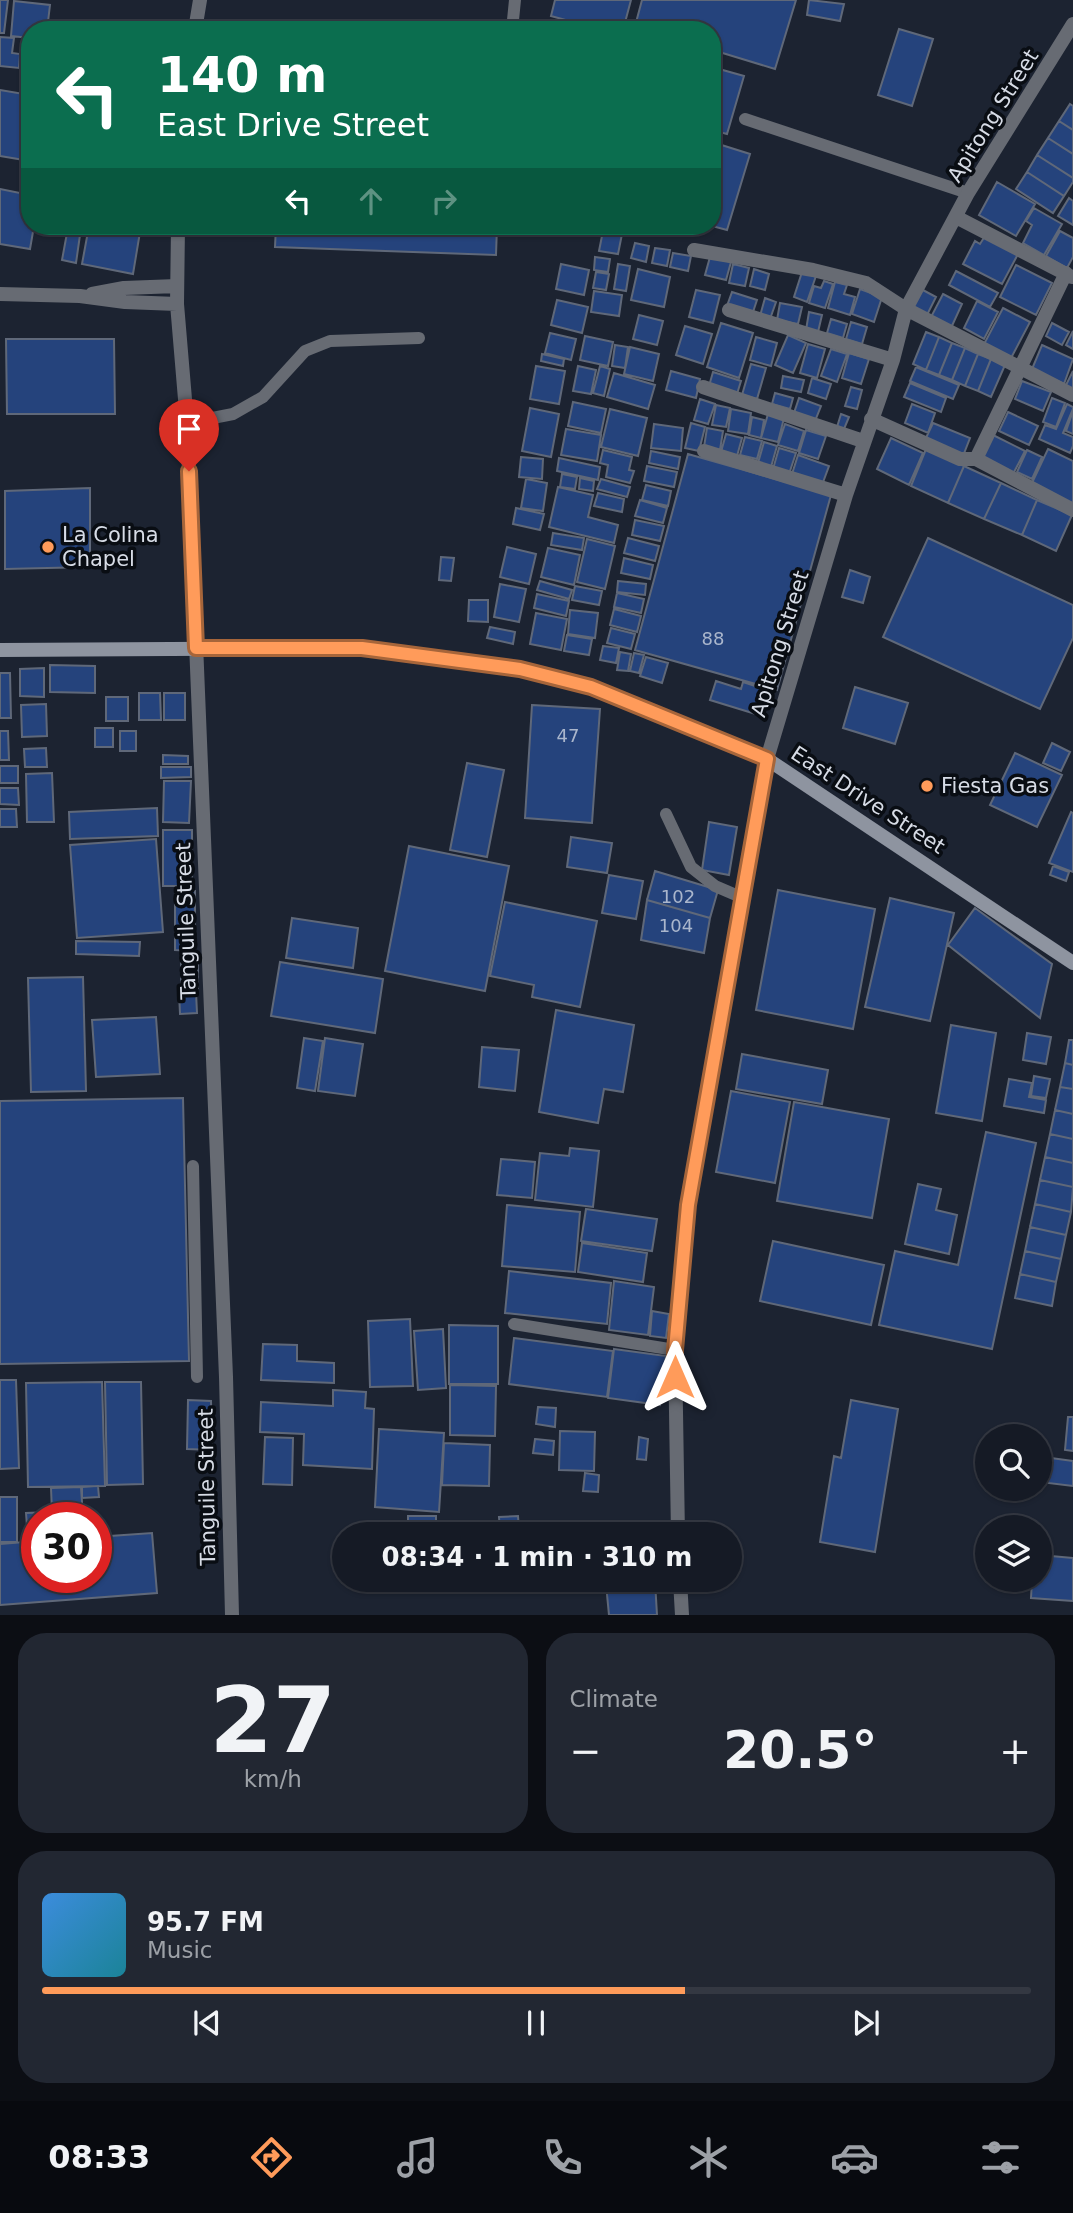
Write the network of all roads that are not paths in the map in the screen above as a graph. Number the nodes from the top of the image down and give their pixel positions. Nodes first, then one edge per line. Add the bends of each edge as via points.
1 (200, 0) edge
2 (515, 0) edge
3 (196, 21) edge
4 (513, 21) edge
5 (1073, 24) edge
6 (745, 119) dead end
7 (968, 193) junction
8 (956, 217) junction
9 (177, 235) edge
10 (694, 250) dead end
11 (1069, 275) edge
12 (177, 286) junction
13 (0, 294) edge
14 (80, 296) junction
15 (177, 304) junction
16 (906, 309) junction
17 (729, 310) dead end
18 (419, 338) dead end
19 (893, 360) junction
20 (1021, 367) junction
21 (703, 387) dead end
22 (1073, 395) edge
23 (871, 419) junction
24 (187, 423) junction
25 (863, 440) junction
26 (704, 451) dead end
27 (976, 459) junction
28 (846, 495) junction
29 (1073, 510) edge
30 (196, 648) junction
31 (0, 650) edge
32 (767, 759) junction
33 (666, 814) dead end
34 (743, 898) junction
35 (1073, 964) edge
36 (193, 1166) dead end
37 (514, 1324) dead end
38 (675, 1350) junction
39 (197, 1377) dead end
40 (678, 1522) edge
41 (681, 1592) edge
42 (232, 1615) edge
43 (682, 1615) edge

1 - 3 street
2 - 4 lane
5 - 7 street, Apitong Street
6 - 7 lane
7 - 8 street, Apitong Street
8 - 11 street
8 - 16 street, Apitong Street
9 - 12 street, Tanguile Street
10 - 16 street via 866,283
11 - 20 street
12 - 14 street
12 - 15 street, Tanguile Street
13 - 14 street
14 - 15 street
15 - 24 street, Tanguile Street
16 - 19 street, Apitong Street
16 - 20 street
17 - 19 street
18 - 24 lane via 330,341 305,351 263,397 233,414
19 - 23 street, Apitong Street
20 - 22 street
20 - 27 street
21 - 25 street
23 - 25 street, Apitong Street
23 - 27 street via 960,459
24 - 30 street, Tanguile Street
25 - 28 street, Apitong Street
26 - 28 street
27 - 29 street
28 - 32 street, Apitong Street
30 - 31 street, East Drive Street
30 - 32 street, East Drive Street via 362,648 520,669 591,687
30 - 42 street, Tanguile Street
32 - 34 street, Apitong Street
32 - 35 street, East Drive Street
33 - 34 lane via 691,867 715,886
34 - 38 street, Apitong Street via 688,1205
36 - 39 lane
37 - 38 lane
38 - 40 street, Apitong Street
41 - 43 street

